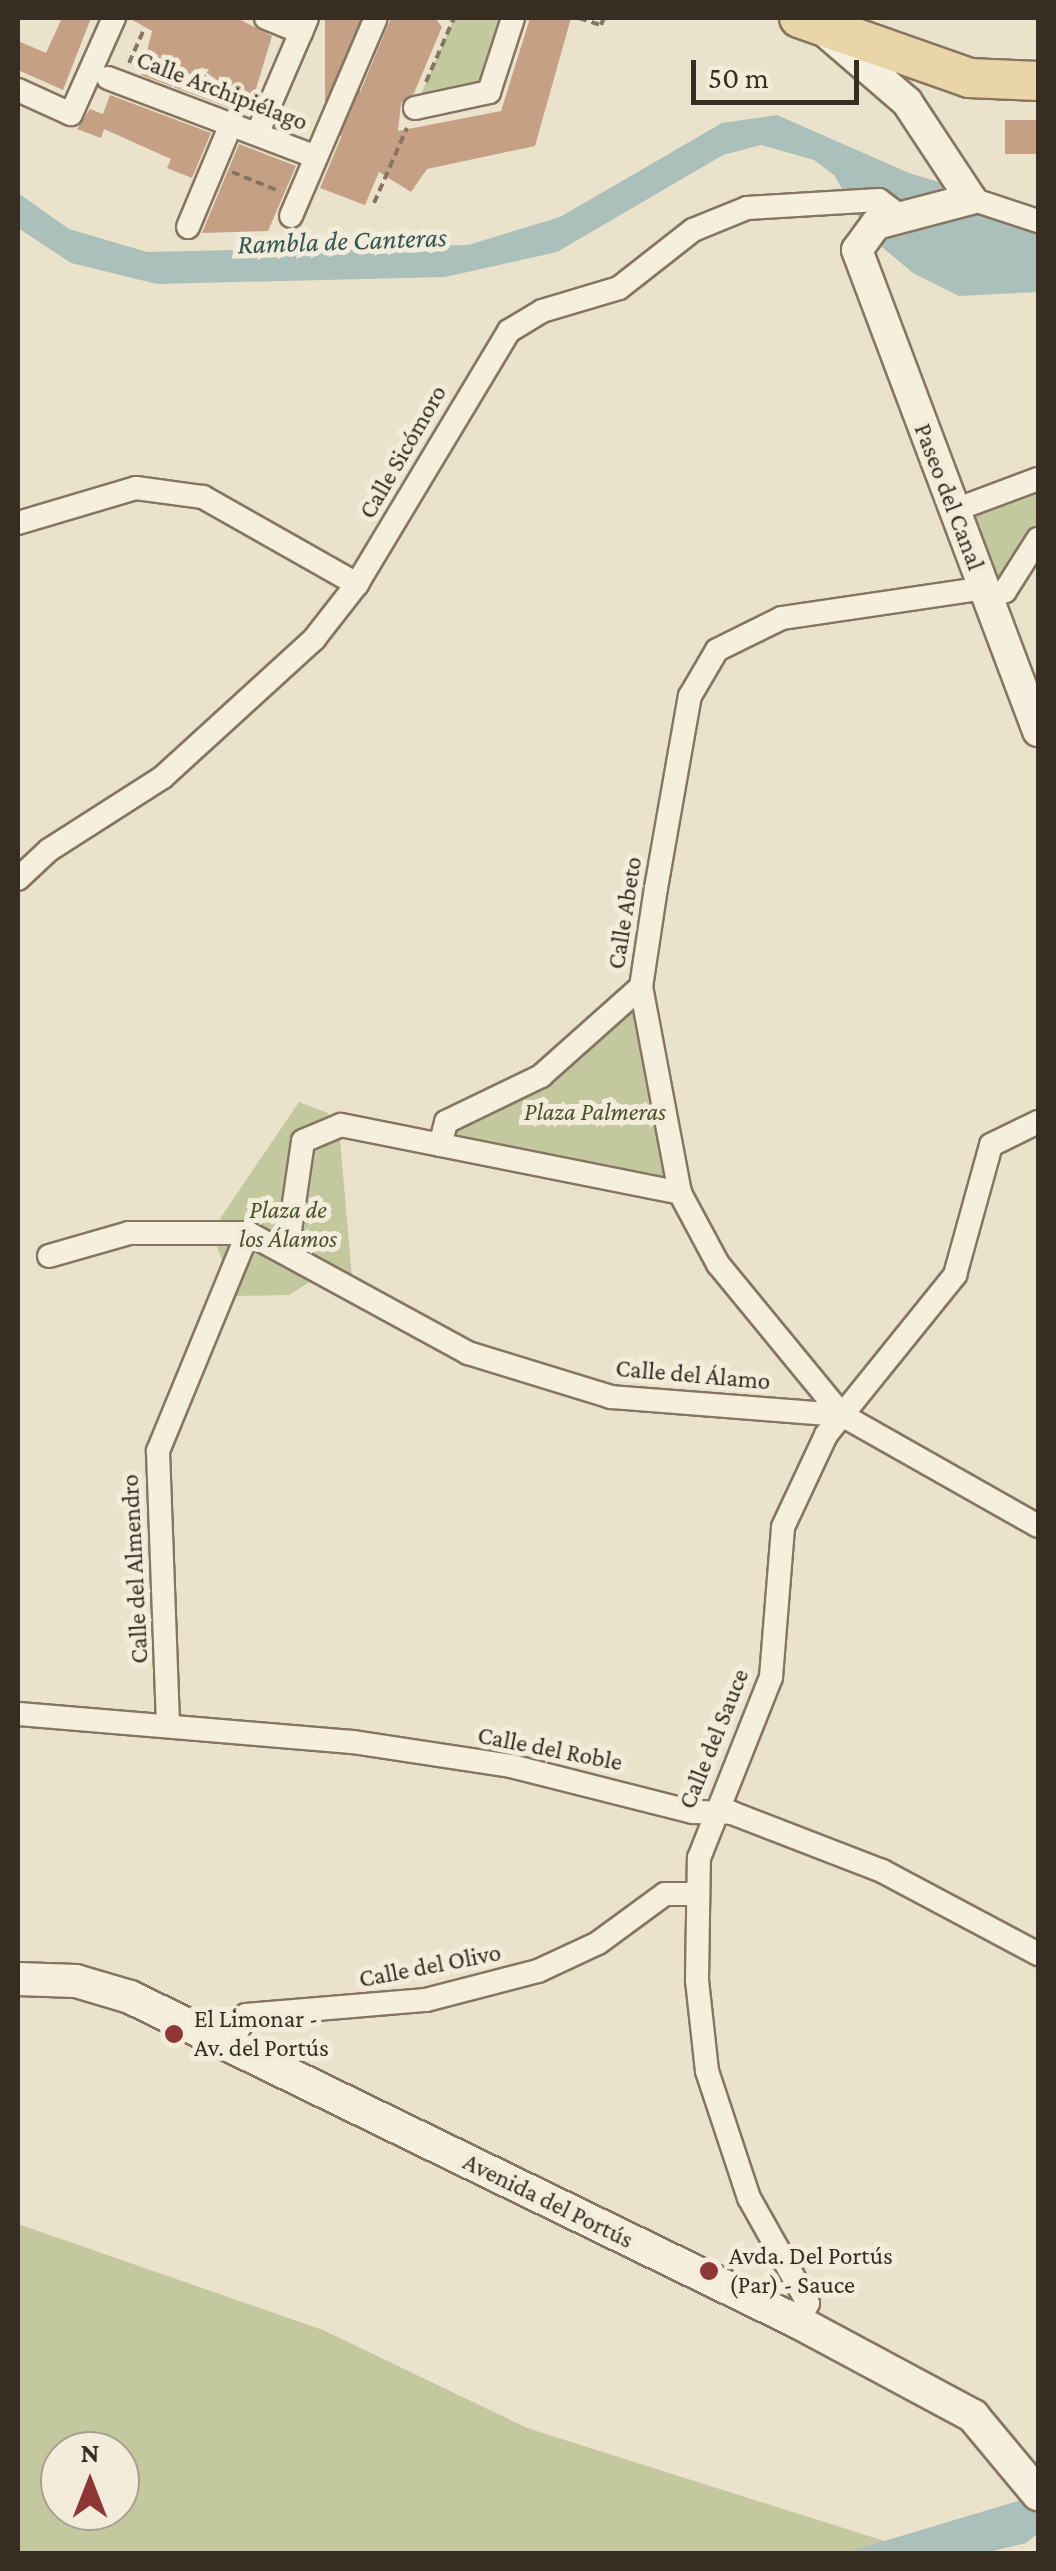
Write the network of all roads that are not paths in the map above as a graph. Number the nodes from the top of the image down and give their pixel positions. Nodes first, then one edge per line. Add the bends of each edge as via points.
1 (114, 18) edge
2 (266, 18) edge
3 (376, 18) edge
4 (514, 18) edge
5 (806, 20) edge
6 (304, 25) edge
7 (116, 76) road end
8 (1038, 81) edge
9 (18, 90) edge
10 (415, 108) dead end
11 (229, 129) junction
12 (258, 132) junction
13 (316, 156) junction
14 (971, 199) junction
15 (290, 206) road end
16 (900, 215) junction
17 (1038, 221) edge
18 (188, 227) dead end
19 (1038, 479) edge
20 (955, 510) junction
21 (18, 524) edge
22 (1038, 539) edge
23 (357, 584) junction
24 (986, 593) junction
25 (1038, 732) edge
26 (18, 880) edge
27 (641, 987) junction
28 (1038, 1122) edge
29 (440, 1145) junction
30 (680, 1193) junction
31 (248, 1233) junction
32 (287, 1251) junction
33 (49, 1256) dead end
34 (842, 1416) junction
35 (1038, 1526) edge
36 (18, 1714) edge
37 (168, 1724) junction
38 (714, 1811) junction
39 (696, 1894) junction
40 (1038, 1954) edge
41 (18, 1979) edge
42 (230, 2045) junction
43 (798, 2322) junction
44 (1033, 2474) edge

1 - 9 street via 71,114
2 - 6 street
3 - 13 street
4 - 10 street via 488,92
5 - 8 main road via 969,78
5 - 14 street via 907,102
6 - 12 street
7 - 11 street, Calle Archipiélago
11 - 12 street, Calle Archipiélago
11 - 18 street
12 - 13 street, Calle Archipiélago
13 - 15 street
14 - 16 street
14 - 17 street
16 - 20 street, Paseo del Canal via 861,235 860,262
16 - 23 street, Calle Sicómoro via 880,200 748,208 694,230 619,288 524,319 496,346
19 - 20 street
20 - 24 street, Paseo del Canal
21 - 23 street via 136,488 202,497
22 - 24 street via 1005,590
23 - 26 street, Calle Sicómoro via 314,639 215,733
24 - 25 street, Paseo del Canal
24 - 27 street, Calle Abeto via 764,623 703,666 687,711
27 - 29 street via 541,1076 446,1122
27 - 30 street, Calle Abeto
28 - 34 street, Calle del Sauce via 991,1145 955,1275
29 - 30 street
29 - 32 street via 341,1125 303,1142
30 - 34 street, Calle Abeto via 718,1264
31 - 32 street
31 - 33 street via 129,1233
31 - 37 street, Calle del Almendro via 158,1450
32 - 34 street, Calle del Álamo via 468,1353 567,1386 662,1404
34 - 35 street, Calle del Álamo
34 - 38 street, Calle del Sauce via 783,1527 771,1677
36 - 37 street, Calle del Roble
37 - 38 street, Calle del Roble via 511,1766
38 - 39 street, Calle del Sauce
38 - 40 street, Calle del Roble via 882,1871
39 - 42 street, Calle del Olivo via 666,1894 598,1943 538,1972 426,2000 246,2015
39 - 43 street, Calle del Sauce via 698,1994 714,2099 749,2198 808,2303
41 - 42 main road, Avenida del Portús via 111,1990
42 - 43 main road, Avenida del Portús
43 - 44 main road, Avenida del Portús via 956,2404

